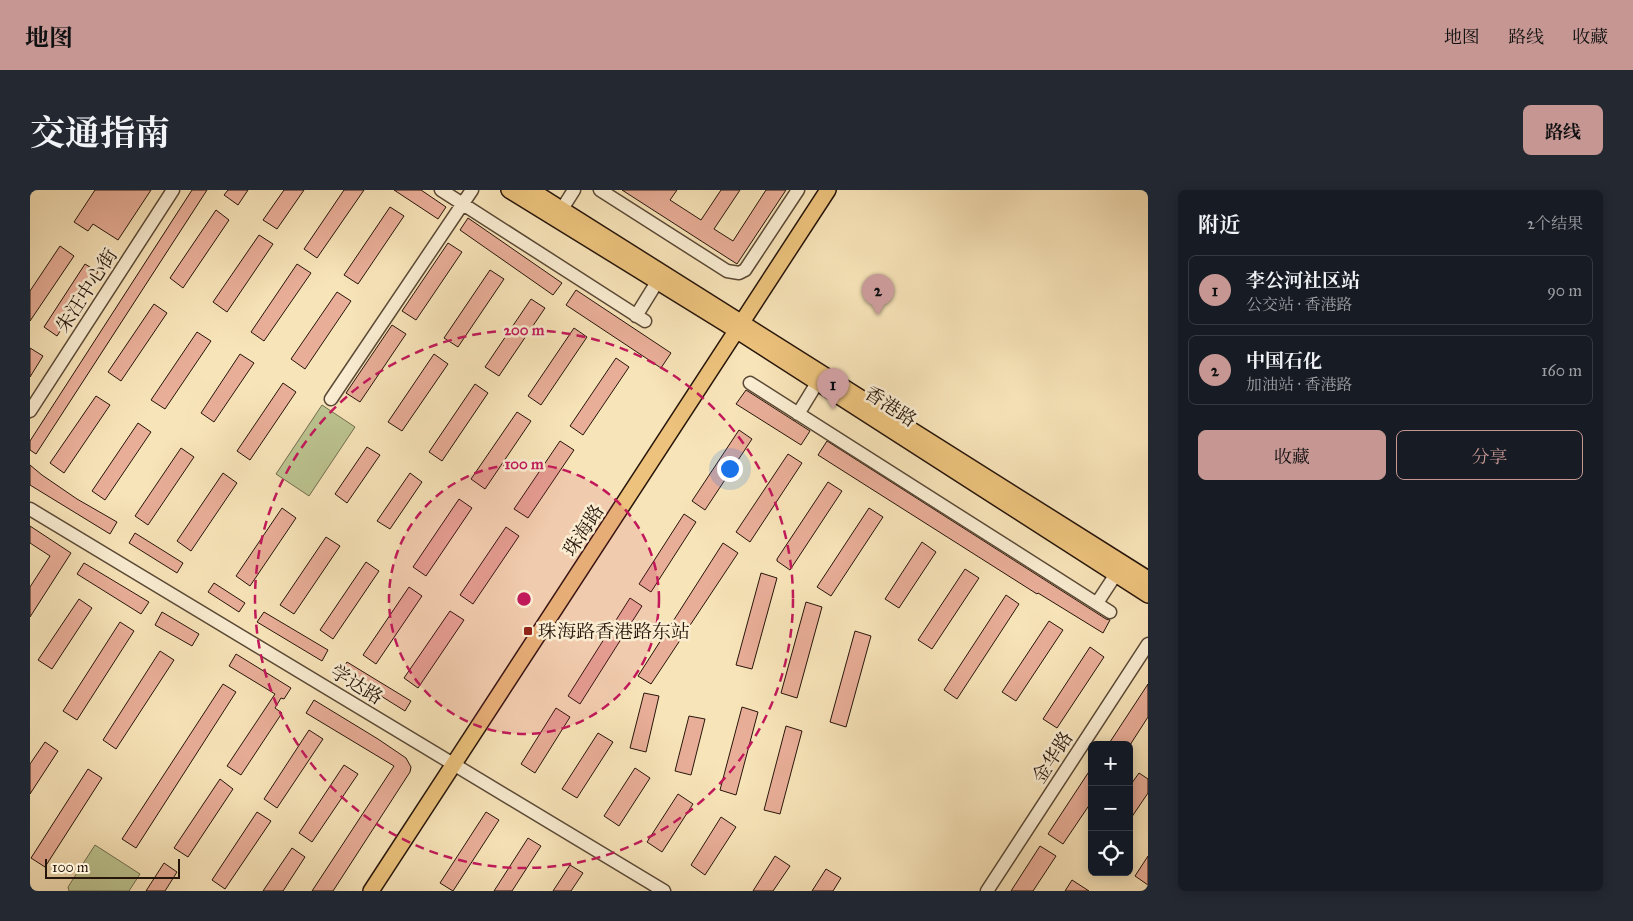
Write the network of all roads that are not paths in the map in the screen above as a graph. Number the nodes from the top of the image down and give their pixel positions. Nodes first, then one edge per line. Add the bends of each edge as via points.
1 (173, 190) edge
2 (441, 190) edge
3 (472, 190) edge
4 (509, 190) edge
5 (531, 190) edge
6 (574, 190) edge
7 (600, 190) edge
8 (798, 190) edge
9 (828, 190) edge
10 (463, 204) junction
11 (562, 209) junction
12 (657, 282) junction
13 (739, 326) junction
14 (750, 383) dead end
15 (817, 383) junction
16 (331, 399) dead end
17 (30, 410) edge
18 (798, 414) junction
19 (30, 509) edge
20 (1116, 574) junction
21 (1148, 579) edge
22 (1148, 595) edge
23 (1097, 603) junction
24 (1110, 612) dead end
25 (1148, 644) edge
26 (454, 765) junction
27 (371, 891) edge
28 (664, 891) edge
29 (987, 891) edge

1 - 17 street, 朱汪中心街
2 - 10 street
3 - 10 street
4 - 12 main road, 香港路
5 - 11 main road, 香港路
6 - 11 street
7 - 8 street via 727,271 739,274 746,270
9 - 13 main road, 珠海路
10 - 12 street via 641,318
10 - 16 street
11 - 13 main road, 香港路
12 - 13 main road, 香港路
13 - 15 main road, 香港路
13 - 21 main road, 香港路
13 - 26 main road, 珠海路
14 - 18 street
15 - 18 street
15 - 20 main road, 香港路
18 - 23 street
19 - 26 street, 学达路
20 - 22 main road, 香港路
20 - 23 street
23 - 24 street
25 - 29 street, 金华路
26 - 27 main road, 珠海路
26 - 28 street, 学达路

